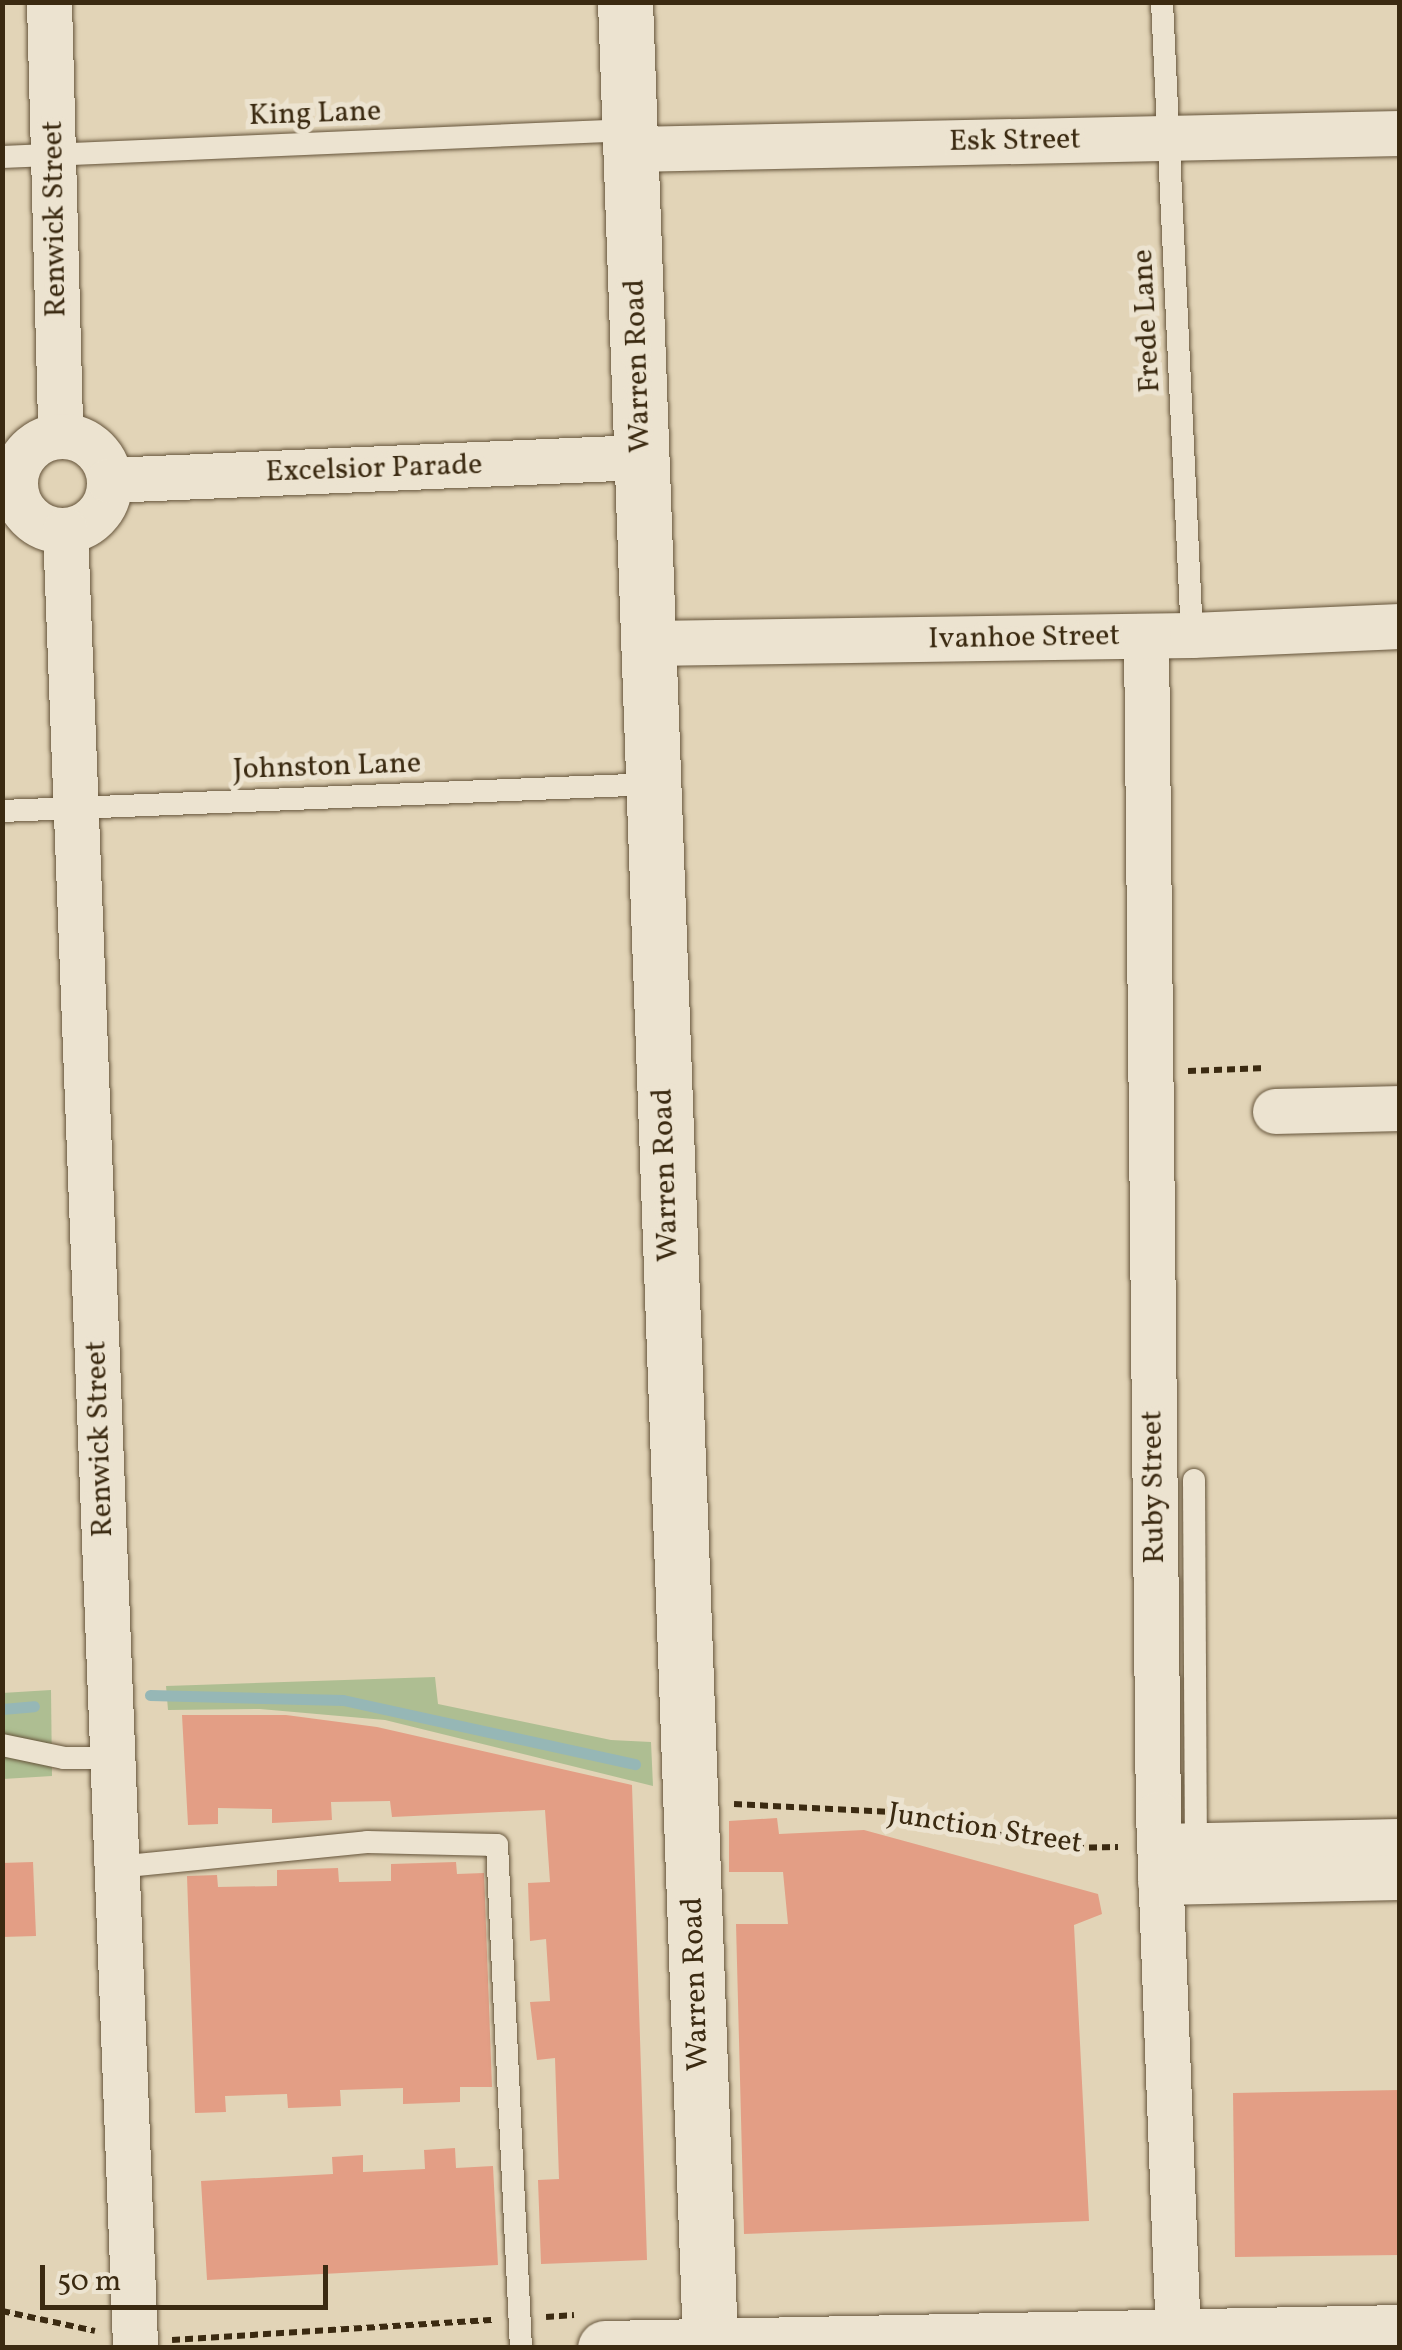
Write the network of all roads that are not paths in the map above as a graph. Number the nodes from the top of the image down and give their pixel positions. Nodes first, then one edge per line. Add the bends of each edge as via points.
1 (48, 2) edge
2 (625, 2) edge
3 (1162, 2) edge
4 (1400, 132) edge
5 (1168, 138) junction
6 (631, 140) junction
7 (55, 155) junction
8 (2, 157) edge
9 (60, 436) junction
10 (640, 457) junction
11 (109, 480) junction
12 (8, 486) edge
13 (65, 530) junction
14 (1400, 626) edge
15 (1146, 636) junction
16 (1192, 636) junction
17 (649, 643) junction
18 (654, 784) junction
19 (76, 808) junction
20 (2, 811) edge
21 (1400, 1108) edge
22 (1275, 1111) dead end
23 (1194, 1480) dead end
24 (2, 1744) edge
25 (113, 1758) junction
26 (1177, 1769) junction
27 (1400, 1841) edge
28 (1172, 1858) junction
29 (117, 1867) junction
30 (1400, 1877) edge
31 (591, 2331) edge
32 (1400, 2332) edge
33 (1178, 2338) junction
34 (710, 2345) edge
35 (135, 2348) edge
36 (521, 2348) edge

1 - 7 street, Renwick Street
2 - 6 street, Warren Road
3 - 5 lane, Frede Lane
4 - 5 street, Esk Street
5 - 6 street, Esk Street
5 - 16 lane, Frede Lane
6 - 7 lane, King Lane
6 - 10 street, Warren Road
7 - 8 lane, King Lane
7 - 9 street, Renwick Street
9 - 11 street via 88,444
9 - 12 street via 33,445
10 - 11 street, Excelsior Parade
10 - 17 street, Warren Road
11 - 13 street via 102,508 80,527
12 - 13 street via 37,523
13 - 19 street, Renwick Street
14 - 16 street, Ivanhoe Street
15 - 16 street, Ivanhoe Street
15 - 17 street, Ivanhoe Street
15 - 26 street, Ruby Street
17 - 18 street, Warren Road
18 - 19 lane, Johnston Lane
18 - 34 street, Warren Road
19 - 20 lane, Johnston Lane
19 - 25 street, Renwick Street
21 - 22 street
23 - 26 lane
24 - 25 lane via 64,1758
25 - 29 street, Renwick Street
26 - 28 street, Ruby Street
27 - 28 street
28 - 30 street
28 - 33 street, Ruby Street
29 - 35 street, Renwick Street
29 - 36 lane via 368,1842 497,1846
31 - 34 street
32 - 33 street
33 - 34 street

